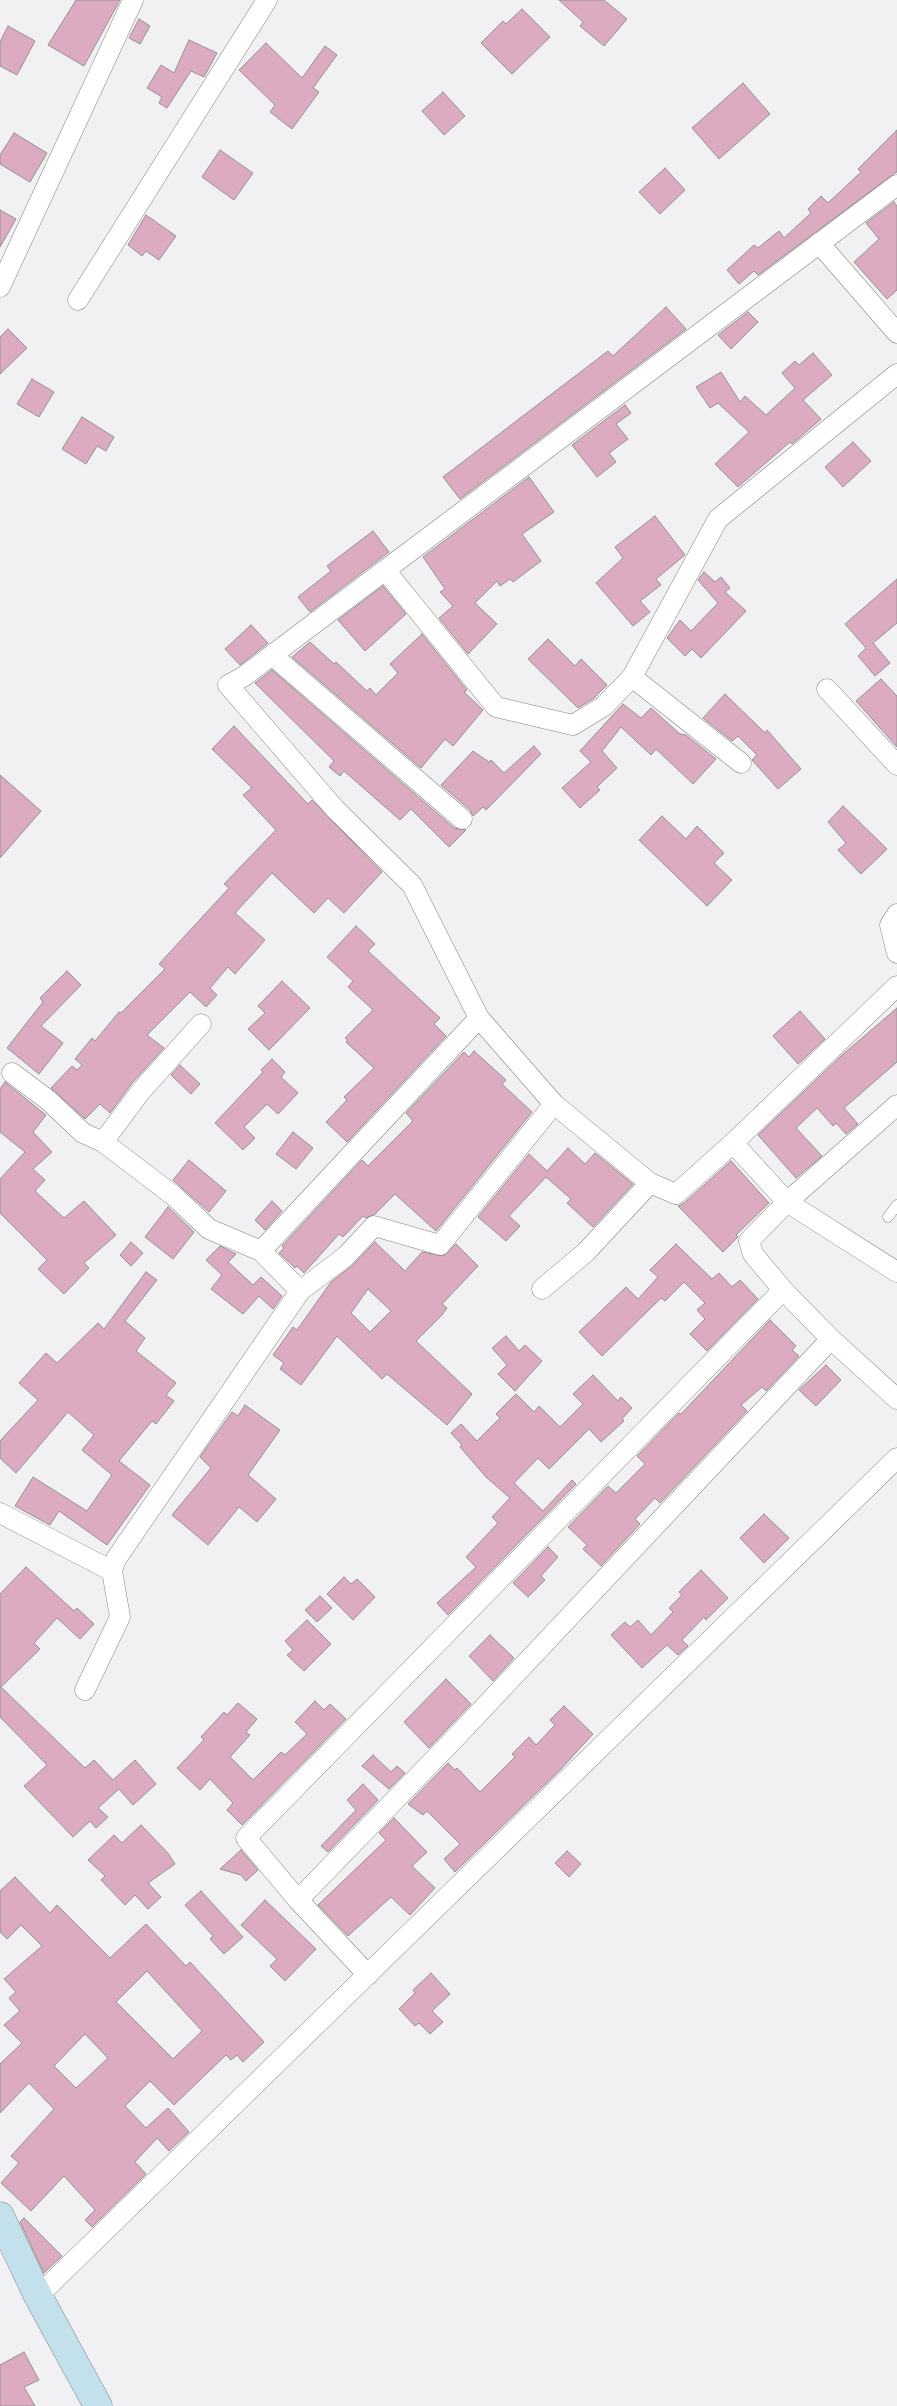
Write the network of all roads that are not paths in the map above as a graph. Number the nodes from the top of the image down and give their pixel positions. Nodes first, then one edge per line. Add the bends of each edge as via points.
1 (133, 0) edge
2 (267, 0) edge
3 (897, 185) edge
4 (819, 244) junction
5 (0, 287) edge
6 (78, 300) dead end
7 (897, 332) edge
8 (897, 374) edge
9 (385, 570) junction
10 (272, 655) junction
11 (632, 677) junction
12 (827, 688) dead end
13 (741, 763) dead end
14 (897, 765) edge
15 (462, 819) dead end
16 (897, 914) edge
17 (897, 953) edge
18 (897, 986) edge
19 (479, 1018) junction
20 (201, 1024) dead end
21 (12, 1073) dead end
22 (554, 1104) junction
23 (897, 1105) edge
24 (103, 1142) junction
25 (732, 1143) junction
26 (650, 1183) junction
27 (787, 1202) junction
28 (897, 1205) edge
29 (888, 1217) dead end
30 (261, 1251) junction
31 (897, 1272) edge
32 (542, 1289) dead end
33 (783, 1290) junction
34 (300, 1291) junction
35 (831, 1339) junction
36 (897, 1399) edge
37 (897, 1458) edge
38 (0, 1513) edge
39 (112, 1571) junction
40 (85, 1690) dead end
41 (298, 1900) junction
42 (368, 1975) junction
43 (0, 2216) edge
44 (38, 2296) junction
45 (98, 2406) edge

1 - 5 street
2 - 6 street
3 - 4 street
4 - 7 street
4 - 9 street
8 - 11 street via 718,519
9 - 10 street
9 - 11 street via 496,706 573,725 604,706
10 - 15 street
10 - 19 street via 228,685 336,809 412,885
11 - 13 street
12 - 14 street
16 - 17 street via 890,925
18 - 25 street
19 - 22 street
19 - 30 street
20 - 24 street via 141,1091
21 - 24 street via 83,1132
22 - 26 street
22 - 34 street via 440,1244 374,1226 346,1256
23 - 27 street
24 - 30 street via 174,1196 209,1229
25 - 26 street via 676,1194
25 - 27 street
26 - 32 street via 586,1252
27 - 31 street
27 - 33 street via 749,1241 753,1254
28 - 29 lane
30 - 34 street
33 - 35 street
33 - 41 street via 246,1838
34 - 39 street via 116,1558
35 - 36 street
35 - 41 street
37 - 42 street
38 - 39 street
39 - 40 street via 120,1617
41 - 42 street
42 - 44 street
43 - 44 street
44 - 45 street

